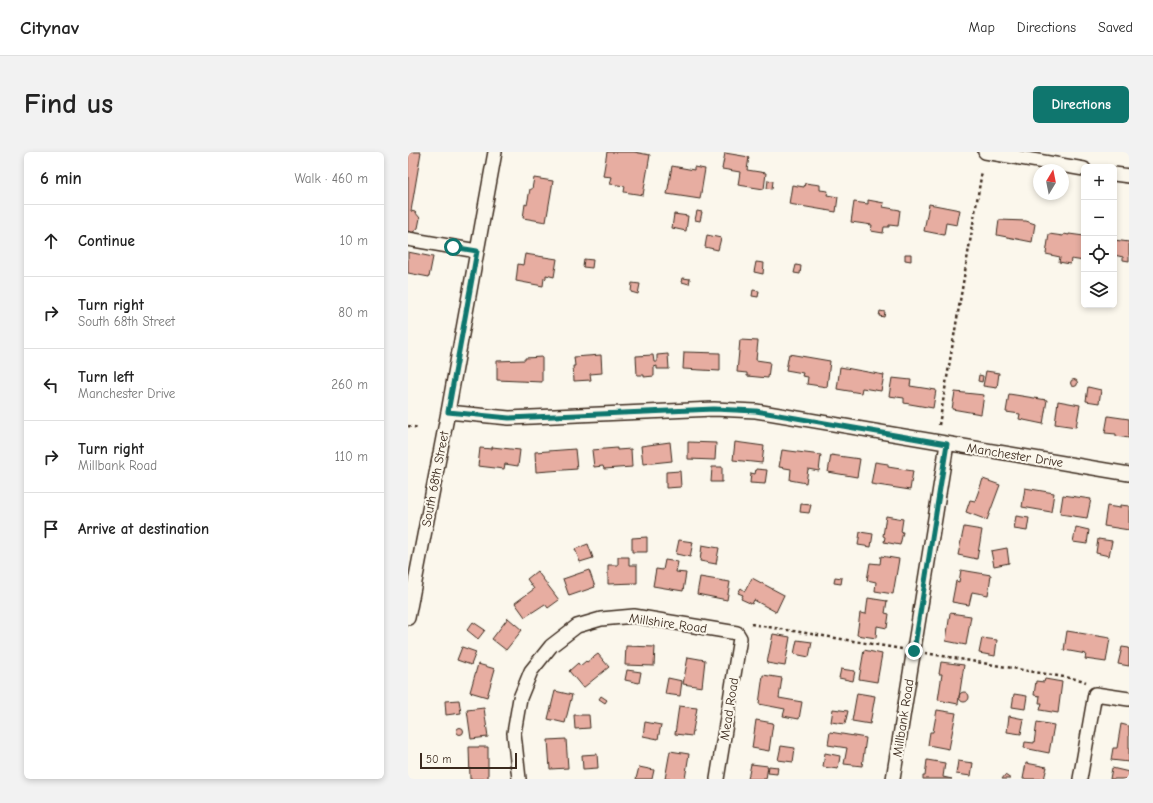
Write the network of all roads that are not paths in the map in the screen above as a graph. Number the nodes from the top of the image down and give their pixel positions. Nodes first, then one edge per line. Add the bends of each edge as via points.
1 (495, 152) edge
2 (985, 152) edge
3 (1032, 156) edge
4 (1081, 168) edge
5 (1117, 174) edge
6 (1129, 176) edge
7 (408, 239) edge
8 (477, 251) junction
9 (448, 412) junction
10 (947, 444) junction
11 (1129, 474) edge
12 (408, 614) edge
13 (740, 638) joint
14 (1129, 699) edge
15 (519, 779) edge
16 (717, 779) edge
17 (893, 779) edge
18 (1080, 779) edge

1 - 8 street, South 68th Street
2 - 3 street
3 - 4 street
5 - 6 street
7 - 8 street
8 - 9 street, South 68th Street
9 - 10 street, Manchester Drive via 509,418 714,409 756,411
9 - 12 street, South 68th Street
10 - 11 street, Manchester Drive
10 - 17 street, Millbank Road
13 - 15 street, Millshire Road via 737,634 634,616 601,618 577,626 546,652 531,671 520,698 514,733
13 - 16 street, Mead Road
14 - 18 street via 1095,694

